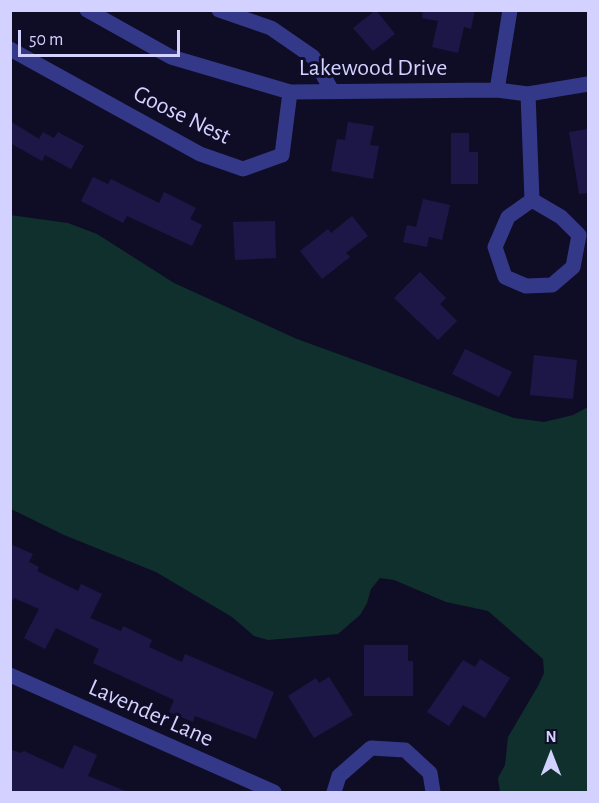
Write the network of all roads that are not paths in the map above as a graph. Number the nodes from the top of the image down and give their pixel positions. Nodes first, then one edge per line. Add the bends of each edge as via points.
1 (87, 10) edge
2 (219, 10) edge
3 (510, 10) edge
4 (10, 49) edge
5 (588, 84) edge
6 (497, 90) junction
7 (332, 91) junction
8 (290, 92) junction
9 (528, 94) junction
10 (532, 200) junction
11 (10, 675) edge
12 (274, 792) edge
13 (334, 792) edge
14 (433, 792) edge

1 - 8 street, Lakewood Drive via 171,57
2 - 7 street via 271,28 305,51 313,57
3 - 6 street
4 - 8 street, Goose Nest via 200,154 243,169 282,155
5 - 9 street, Lakewood Drive
6 - 7 street, Lakewood Drive
6 - 9 street, Lakewood Drive
7 - 8 street, Lakewood Drive
9 - 10 street
10 - 10 street via 508,217 495,247 505,278 526,286 552,285 573,267 579,235 561,217
11 - 12 street, Lavender Lane
13 - 14 street via 339,776 371,748 405,750 430,773

